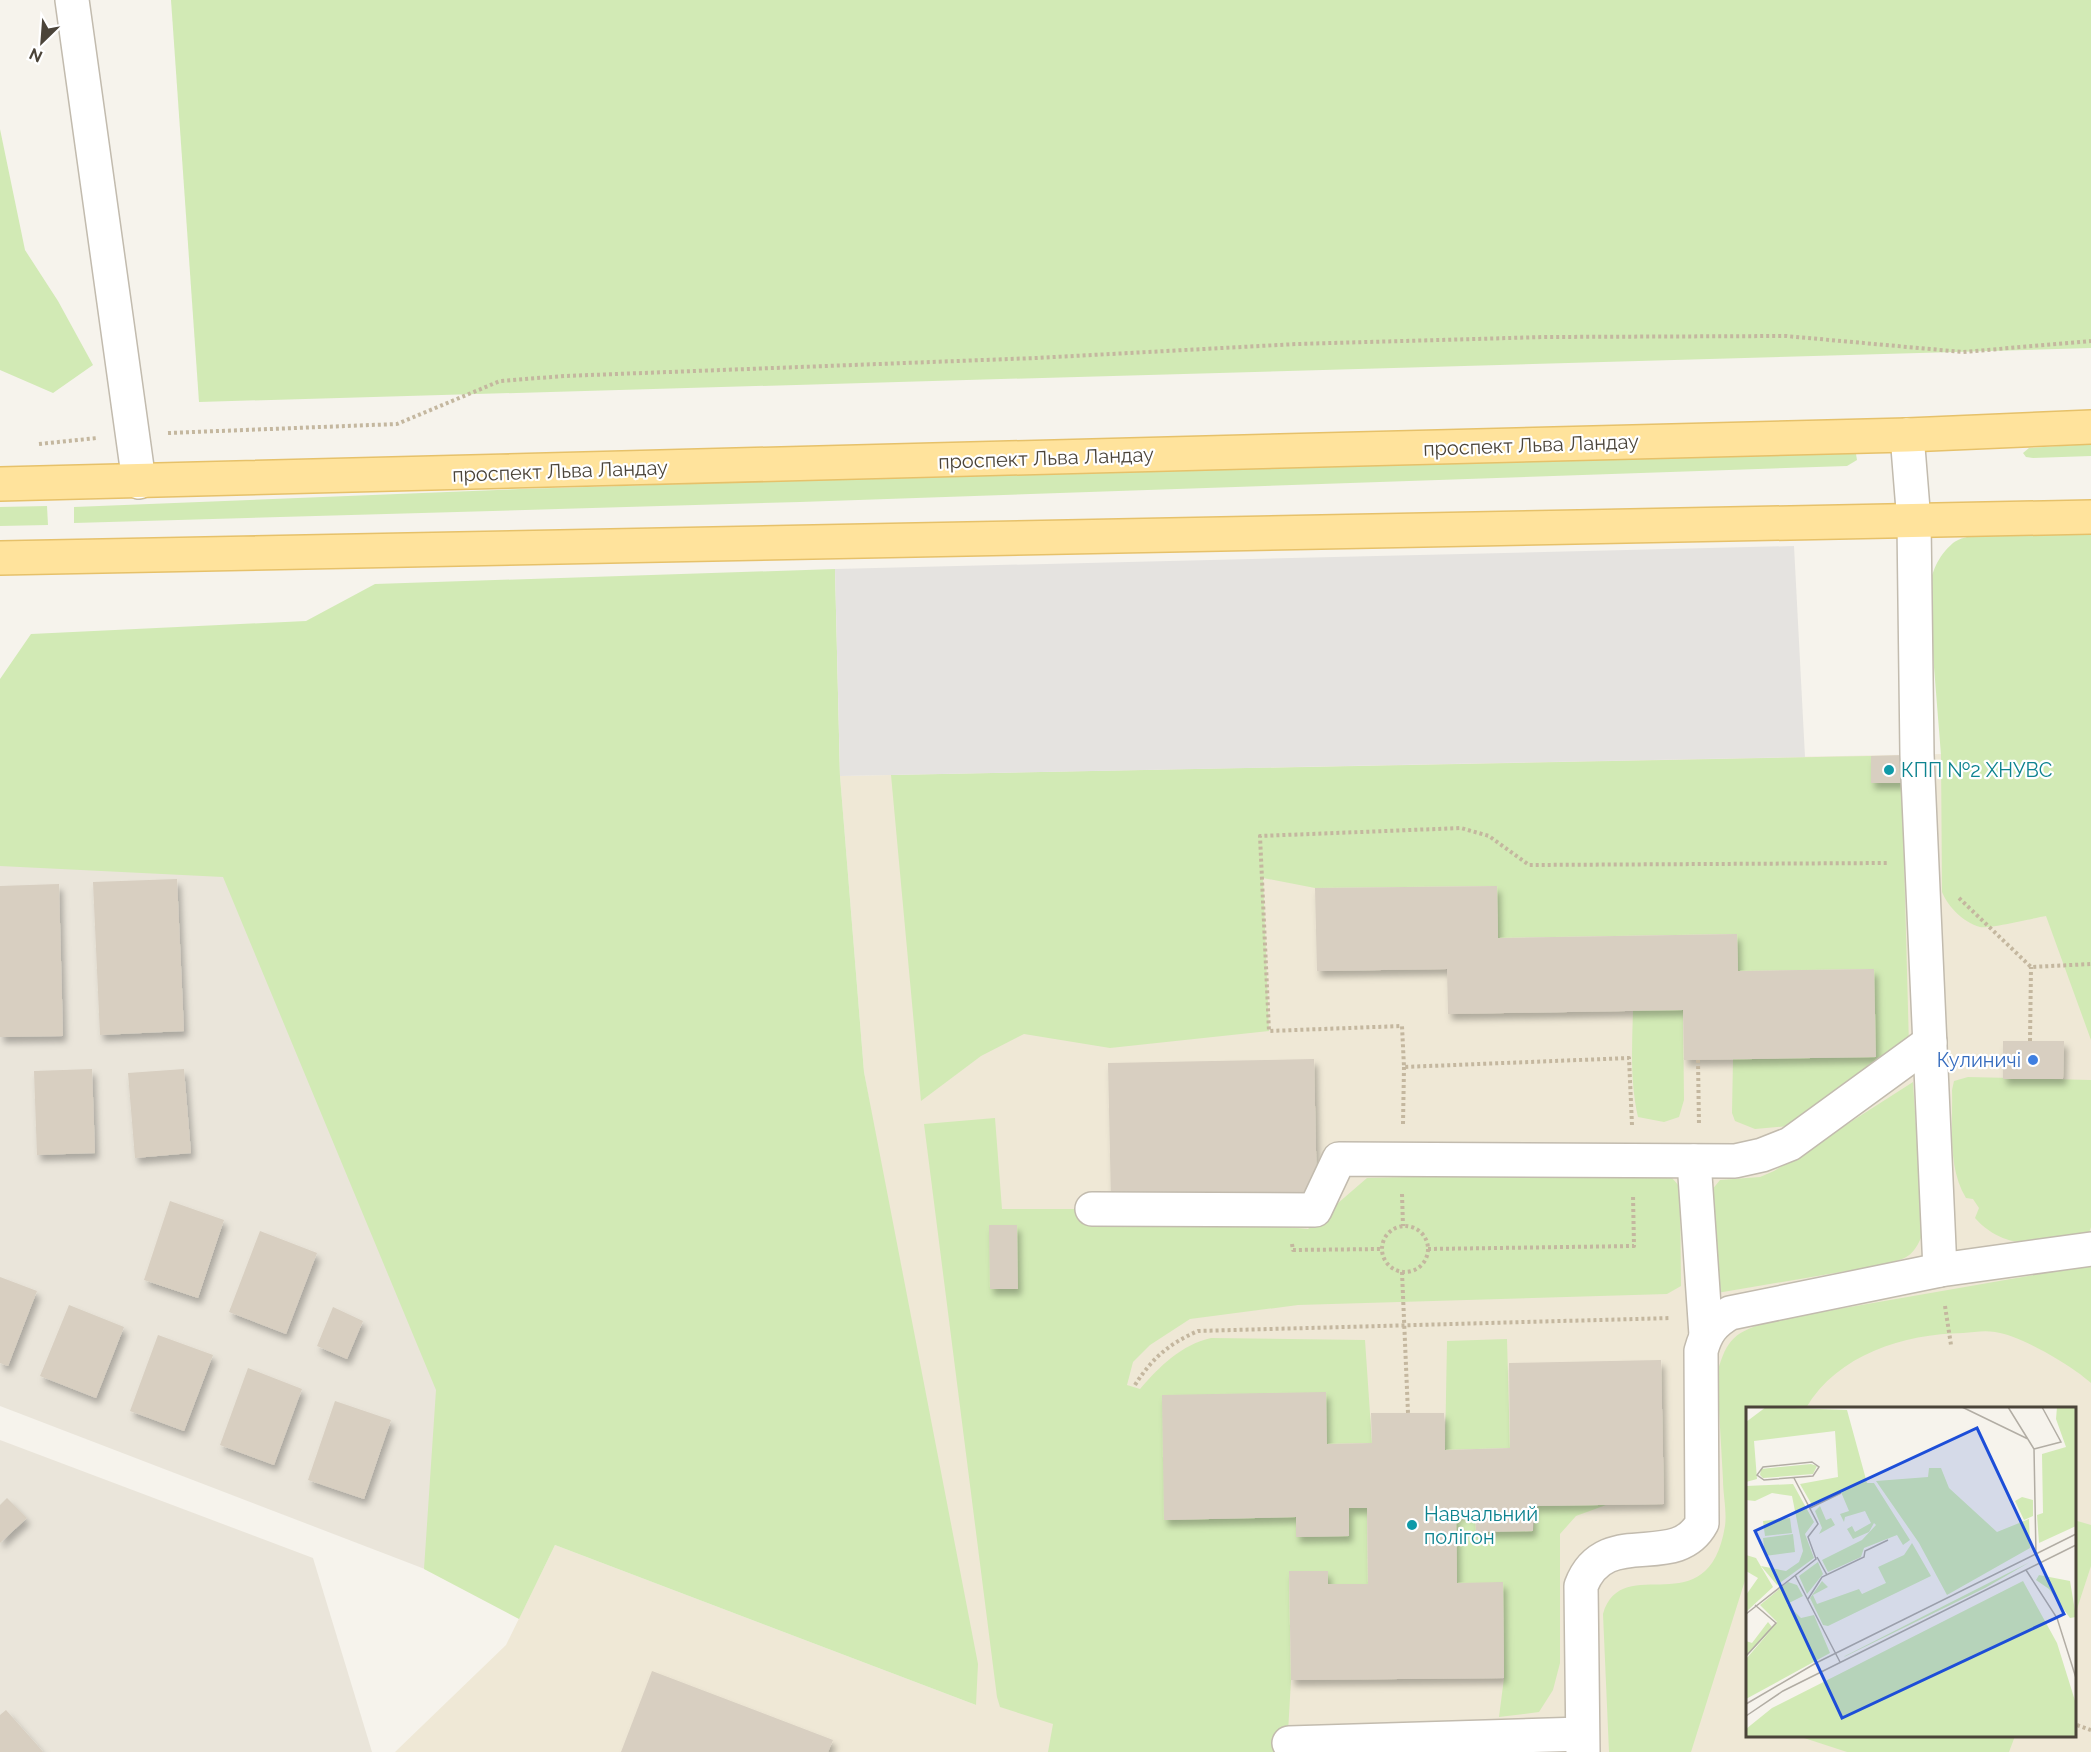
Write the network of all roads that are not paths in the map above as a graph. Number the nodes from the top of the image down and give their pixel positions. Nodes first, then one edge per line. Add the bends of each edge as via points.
1 (72, 0) edge
2 (2091, 427) edge
3 (1907, 435) junction
4 (139, 482) junction
5 (0, 484) edge
6 (2091, 517) edge
7 (1914, 522) junction
8 (1, 559) edge
9 (1930, 1042) junction
10 (1697, 1161) junction
11 (1092, 1209) dead end
12 (2091, 1249) edge
13 (1940, 1270) junction
14 (1705, 1326) junction
15 (1289, 1743) dead end
16 (1582, 1743) edge

1 - 4 lane
2 - 3 main road, проспект Льва Ландау
3 - 4 main road, проспект Льва Ландау
3 - 7 lane
4 - 5 main road, проспект Льва Ландау
6 - 7 main road
7 - 8 main road
7 - 9 lane
9 - 10 lane via 1790,1144 1735,1161
9 - 13 lane
10 - 11 lane via 1339,1159 1315,1210
10 - 14 lane
12 - 13 lane
13 - 14 lane via 1730,1313
14 - 16 lane via 1701,1351 1702,1523 1686,1542 1612,1553 1586,1570 1581,1586
15 - 16 lane

